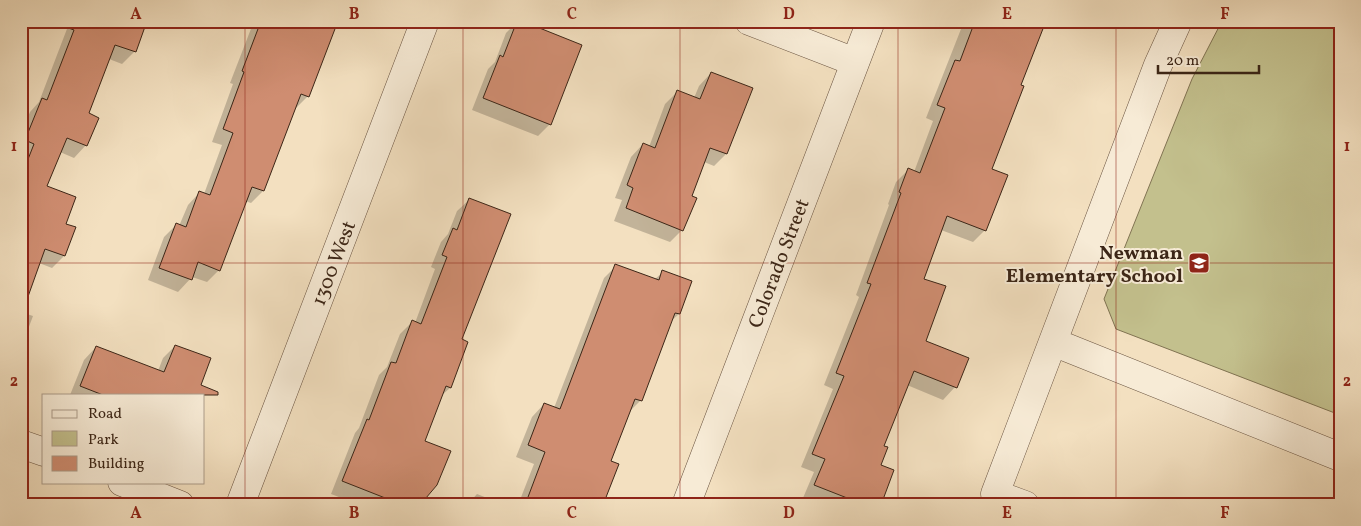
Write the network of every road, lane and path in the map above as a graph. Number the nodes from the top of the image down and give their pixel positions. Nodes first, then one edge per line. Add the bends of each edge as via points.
1 (425, 21) edge
2 (749, 21) edge
3 (871, 21) edge
4 (1178, 21) edge
5 (856, 62) junction
6 (1053, 342) junction
7 (21, 444) edge
8 (42, 451) edge
9 (1340, 457) edge
10 (127, 484) edge
11 (180, 505) edge
12 (240, 505) edge
13 (686, 505) edge
14 (1025, 505) edge

1 - 12 street, 1300 West
2 - 5 street
3 - 5 street, Colorado Street
4 - 6 street via 1158,65
5 - 13 street, Colorado Street
6 - 9 street
6 - 14 street via 995,494
7 - 8 street
10 - 11 street

